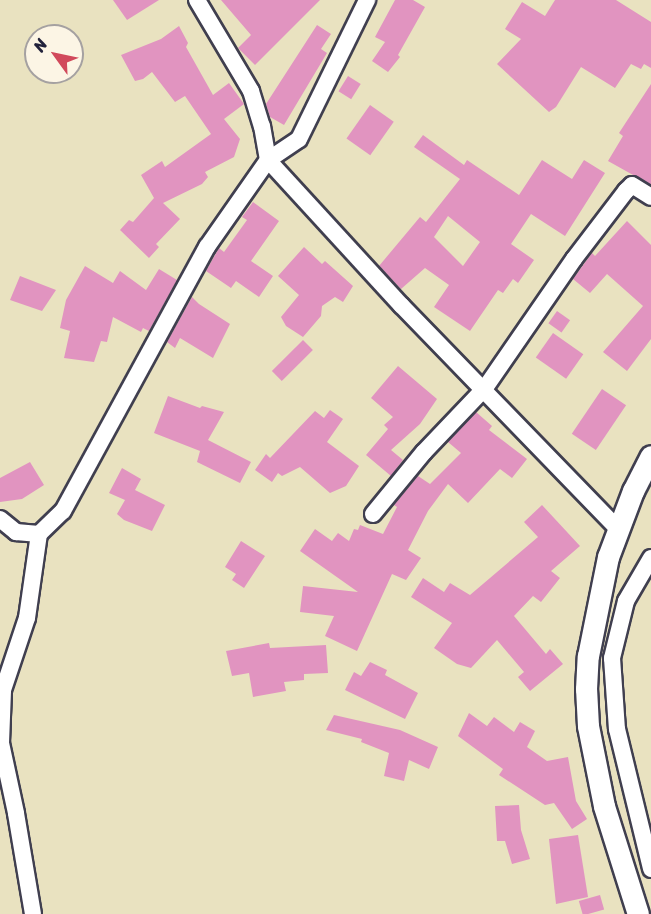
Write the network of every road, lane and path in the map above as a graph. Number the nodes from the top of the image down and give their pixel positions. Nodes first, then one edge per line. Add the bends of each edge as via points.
1 (197, 0) edge
2 (367, 0) edge
3 (268, 160) junction
4 (651, 197) edge
5 (485, 388) junction
6 (651, 456) edge
7 (373, 514) dead end
8 (0, 519) edge
9 (617, 528) junction
10 (39, 534) junction
11 (651, 558) edge
12 (651, 869) edge
13 (33, 914) edge
14 (638, 914) edge

1 - 3 street via 251,91
2 - 3 street via 298,139
3 - 5 street via 401,305
3 - 10 street via 207,247 63,511
4 - 5 street via 632,185 626,191
5 - 7 street
5 - 9 street
6 - 9 street
8 - 10 street via 16,532
9 - 14 street via 588,656 586,689 593,755 604,806
10 - 13 street via 27,618 3,690 0,743
11 - 12 street via 626,601 612,658 617,729

